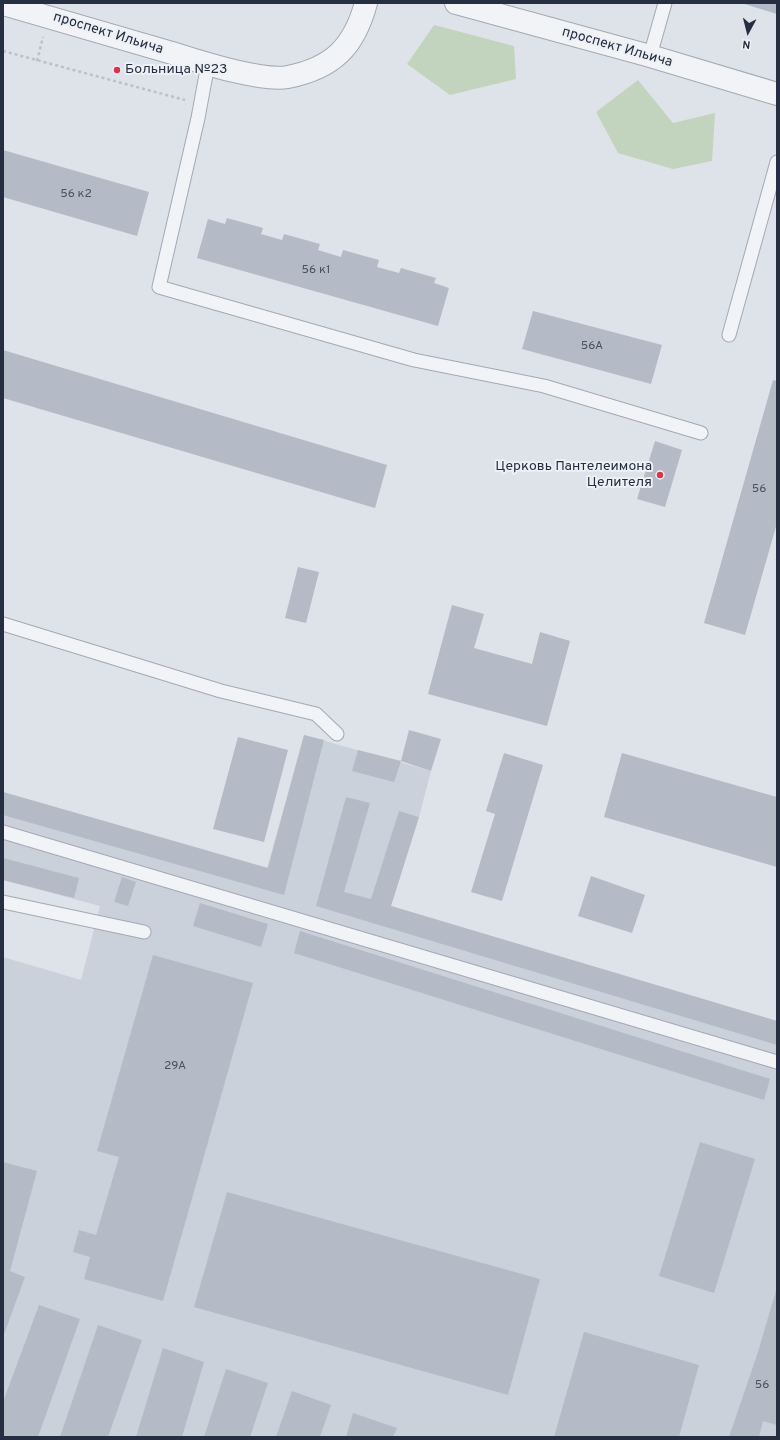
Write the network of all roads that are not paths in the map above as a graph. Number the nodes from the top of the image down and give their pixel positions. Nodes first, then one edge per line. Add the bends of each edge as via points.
1 (366, 3) edge
2 (456, 3) edge
3 (665, 3) edge
4 (3, 4) edge
5 (650, 56) junction
6 (208, 64) junction
7 (777, 94) edge
8 (777, 162) edge
9 (729, 335) dead end
10 (701, 433) dead end
11 (3, 624) edge
12 (337, 734) dead end
13 (3, 832) edge
14 (3, 902) edge
15 (144, 932) dead end
16 (777, 1062) edge

1 - 6 street, проспект Ильича via 360,25 342,52 317,69 286,77 258,76
2 - 5 street, проспект Ильича
3 - 5 lane
4 - 6 street, проспект Ильича
5 - 7 street, проспект Ильича
6 - 10 lane via 159,287 414,360 544,386
8 - 9 lane
11 - 12 lane via 221,691 316,714
13 - 16 lane
14 - 15 lane

